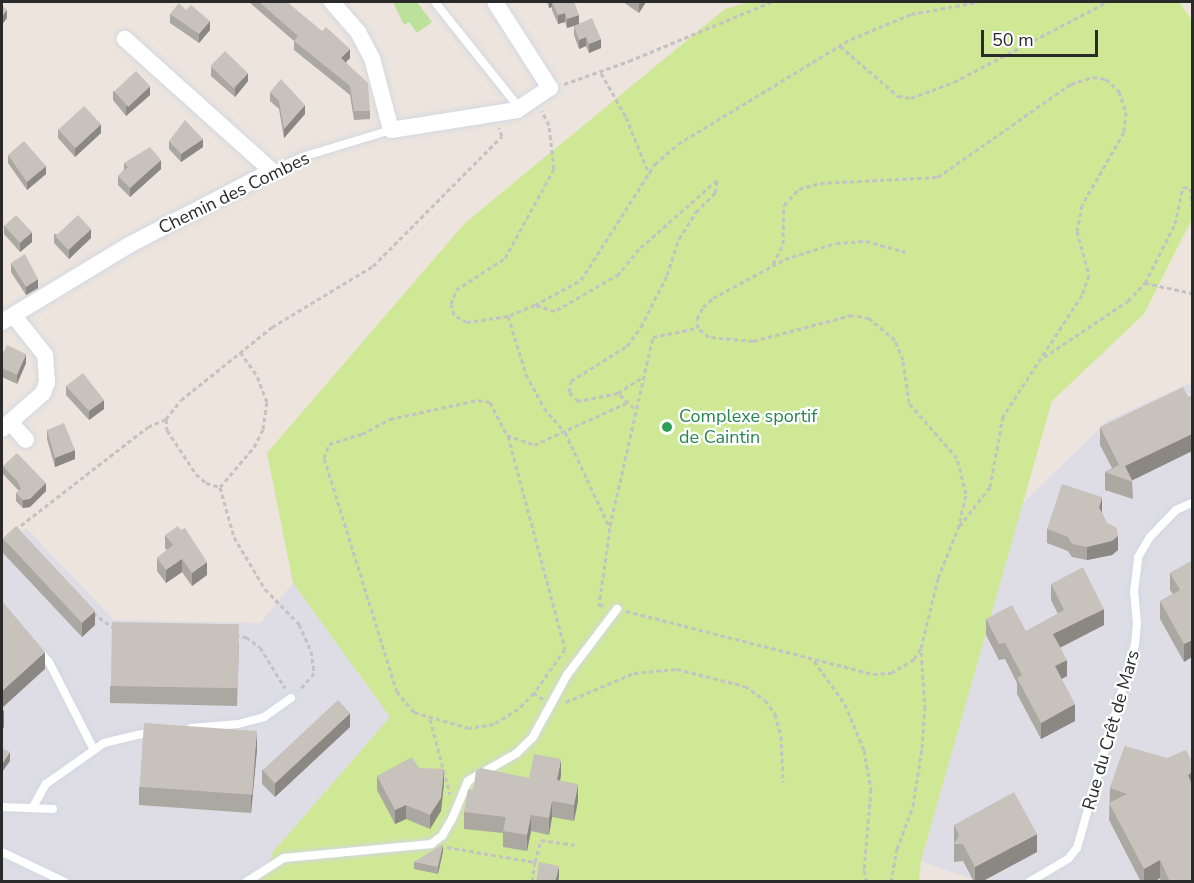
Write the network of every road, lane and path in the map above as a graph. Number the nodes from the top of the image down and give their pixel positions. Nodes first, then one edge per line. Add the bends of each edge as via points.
1 (332, 2) edge
2 (435, 2) edge
3 (495, 2) edge
4 (771, 2) edge
5 (978, 2) edge
6 (1107, 2) edge
7 (125, 39) dead end
8 (840, 46) junction
9 (601, 72) junction
10 (550, 88) junction
11 (537, 100) junction
12 (520, 109) junction
13 (496, 115) junction
14 (391, 130) junction
15 (272, 171) junction
16 (649, 174) junction
17 (1192, 206) edge
18 (906, 252) dead end
19 (773, 266) junction
20 (1145, 283) junction
21 (1192, 293) edge
22 (535, 305) junction
23 (508, 316) junction
24 (8, 319) edge
25 (698, 328) junction
26 (241, 353) junction
27 (1041, 360) junction
28 (642, 377) junction
29 (618, 393) junction
30 (626, 403) junction
31 (634, 408) junction
32 (166, 419) junction
33 (6, 425) edge
34 (565, 432) junction
35 (507, 435) junction
36 (26, 440) dead end
37 (220, 487) junction
38 (1192, 503) edge
39 (610, 528) junction
40 (18, 529) junction
41 (958, 529) junction
42 (12, 533) edge
43 (25, 537) edge
44 (86, 604) edge
45 (617, 609) junction
46 (121, 629) edge
47 (225, 636) edge
48 (29, 639) edge
49 (921, 648) junction
50 (813, 660) junction
51 (534, 693) junction
52 (291, 698) junction
53 (550, 703) junction
54 (430, 718) junction
55 (184, 729) edge
56 (162, 730) edge
57 (94, 750) junction
58 (783, 782) dead end
59 (2, 807) edge
60 (33, 807) junction
61 (53, 809) dead end
62 (452, 819) junction
63 (431, 844) junction
64 (575, 845) dead end
65 (2, 852) edge
66 (535, 862) junction
67 (65, 882) edge
68 (246, 882) edge
69 (532, 882) edge
70 (867, 882) edge
71 (891, 882) edge
72 (1029, 882) edge

1 - 14 street via 358,32 372,58
2 - 12 lane
3 - 10 street
4 - 9 path
5 - 8 path via 911,14
6 - 8 path via 954,82 910,98 898,96
7 - 15 street
8 - 16 path via 678,144
9 - 10 path
9 - 16 path via 626,117
10 - 11 street, Chemin des Combes
11 - 12 street, Chemin des Combes
11 - 23 path via 549,125 554,169 505,258 456,290 452,304 454,315 467,322
12 - 13 street, Chemin des Combes
13 - 14 street, Chemin des Combes
13 - 26 path via 502,136 373,267 272,327
14 - 15 lane, Chemin des Combes via 302,157
15 - 24 street, Chemin des Combes via 129,245
16 - 22 path via 581,280
17 - 20 path via 1190,188 1183,187 1175,224
18 - 19 path via 866,241 836,243
19 - 25 path via 703,307
19 - 27 path via 783,244 784,205 799,189 820,183 938,177 1071,84 1093,77 1106,80 1119,91 1125,112 1124,132 1082,205 1077,231 1089,275 1082,295
20 - 21 path
20 - 27 path via 1128,302
22 - 23 path
22 - 29 path via 555,311 619,274 639,249 717,180 714,193 679,239 667,275 641,327 627,346 571,381 569,392 578,401
23 - 34 path via 526,374 544,408
24 - 33 street via 45,355 47,382 43,393
25 - 28 path via 653,337
25 - 41 path via 709,337 753,342 852,315 869,318 883,327 895,340 903,360 909,403 957,458 964,476 966,494
26 - 32 path via 181,400
26 - 37 path via 256,374 267,402 263,429 254,447
27 - 41 path via 1003,416 990,487
28 - 29 path
28 - 31 path
29 - 30 path
30 - 31 path
30 - 34 path
31 - 39 path
32 - 37 path via 167,430 196,474
32 - 40 path via 148,427
33 - 36 street
34 - 35 path via 534,445
34 - 39 path
35 - 51 path via 565,649
35 - 54 path via 489,402 478,400 390,419 362,434 329,444 324,458 397,692 414,712
37 - 52 path via 234,537 265,589 299,624 311,651 314,673
38 - 72 lane, Rue du Crêt de Mars via 1176,510 1150,537 1138,557 1135,645 1077,848 1068,859
39 - 45 path via 599,605
40 - 42 path
40 - 43 path
41 - 49 path via 938,578
44 - 46 path via 113,627
45 - 50 path
45 - 53 lane via 576,661
47 - 52 path via 246,637 260,647
48 - 57 lane via 49,662
49 - 50 path via 906,666 873,674
49 - 71 path via 925,709 922,748 913,806 897,849
50 - 70 path via 845,704 864,750 871,789 864,870
51 - 53 path
51 - 54 path via 494,724 469,728
52 - 55 lane via 264,717 238,724
53 - 58 path via 562,704 634,673 677,669 745,686 765,700 775,714 781,736
53 - 62 lane via 533,737 517,753 468,781
54 - 62 path via 448,775
56 - 57 lane via 140,732
57 - 60 lane via 46,784
59 - 60 lane
60 - 61 lane
62 - 63 lane via 442,836
63 - 66 path
63 - 68 lane via 284,858
64 - 66 path via 541,840
65 - 67 lane
66 - 69 path

